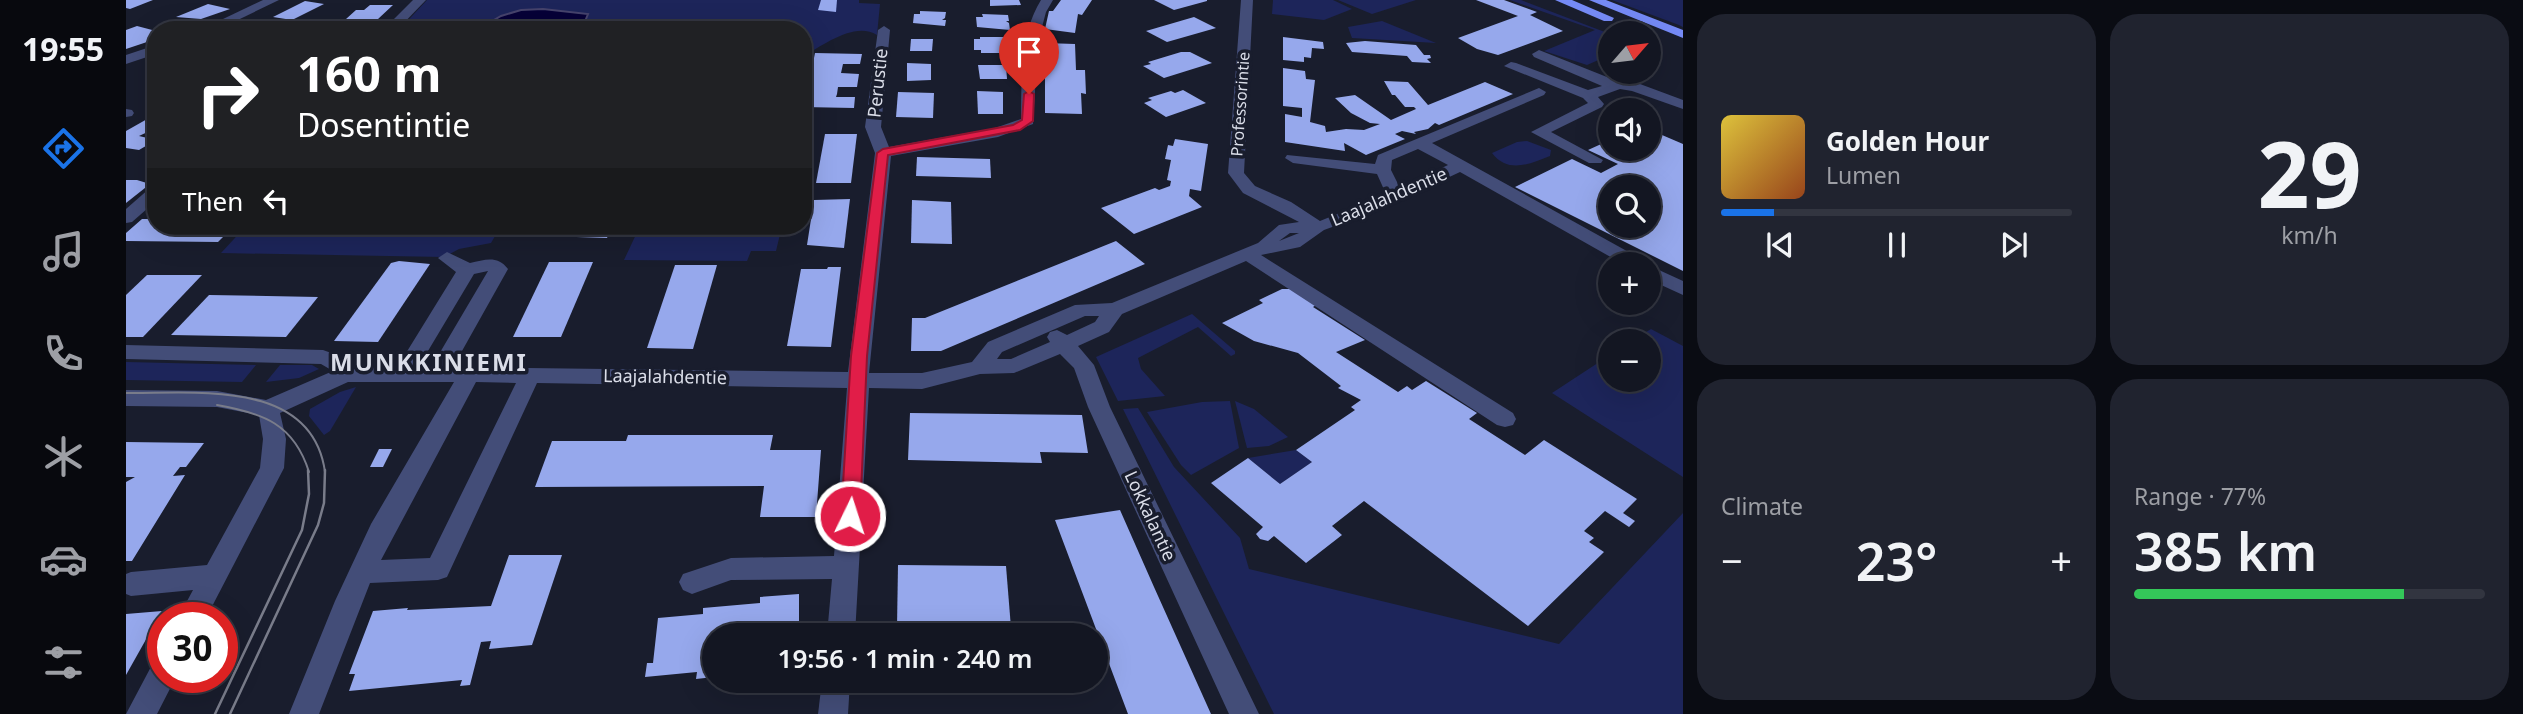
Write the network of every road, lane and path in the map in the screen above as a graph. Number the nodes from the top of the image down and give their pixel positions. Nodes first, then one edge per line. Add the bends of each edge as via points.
1 (273, 0) edge
2 (420, 0) edge
3 (1046, 0) edge
4 (1247, 0) edge
5 (1561, 0) edge
6 (1595, 0) edge
7 (226, 21) edge
8 (398, 21) edge
9 (1614, 21) edge
10 (884, 30) dead end
11 (1683, 34) edge
12 (1661, 40) edge
13 (1683, 49) edge
14 (147, 52) edge
15 (1539, 54) dead end
16 (126, 60) edge
17 (1511, 66) dead end
18 (1613, 85) junction
19 (1539, 92) dead end
20 (1588, 95) junction
21 (1683, 105) edge
22 (1419, 143) junction
23 (883, 153) junction
24 (1293, 158) dead end
25 (1595, 160) dead end
26 (1460, 166) junction
27 (1383, 170) junction
28 (1395, 195) junction
29 (1261, 197) junction
30 (147, 200) edge
31 (126, 218) edge
32 (1291, 225) junction
33 (1318, 227) junction
34 (1256, 250) junction
35 (1615, 252) edge
36 (447, 258) dead end
37 (467, 270) junction
38 (1661, 278) edge
39 (1683, 289) edge
40 (1115, 309) junction
41 (1045, 326) junction
42 (1064, 344) junction
43 (126, 352) edge
44 (980, 367) junction
45 (404, 373) junction
46 (348, 374) junction
47 (438, 374) junction
48 (469, 375) junction
49 (530, 375) junction
50 (857, 380) junction
51 (126, 398) edge
52 (268, 409) junction
53 (1505, 419) dead end
54 (847, 567) junction
55 (362, 572) junction
56 (214, 576) junction
57 (692, 582) dead end
58 (131, 584) dead end
59 (200, 602) edge
60 (842, 623) edge
61 (152, 693) edge
62 (835, 693) edge
63 (141, 714) edge
64 (304, 714) edge
65 (833, 714) edge
66 (1244, 714) edge

1 - 7 street
2 - 8 street
3 - 23 street via 1032,41 1028,121 998,132
4 - 29 street, Professorintie via 1236,173
5 - 9 highway
6 - 11 highway
10 - 23 street, Perustie via 873,127
12 - 13 highway
14 - 16 street
15 - 18 street
17 - 20 street
18 - 20 street
18 - 21 street via 1635,87
19 - 22 street
20 - 25 street via 1597,104 1539,130
22 - 26 street
22 - 27 street via 1384,158
23 - 50 street, Perustie
24 - 27 street
26 - 28 street, Laajalahdentie
26 - 35 street
27 - 28 street
28 - 33 street, Laajalahdentie
29 - 32 street, Professorintie via 1267,208
29 - 33 street, Professorintie
30 - 31 street
32 - 33 street, Laajalahdentie
32 - 34 street, Laajalahdentie
33 - 34 street, Laajalahdentie via 1294,244
34 - 40 street, Laajalahdentie
34 - 53 street
36 - 37 street
37 - 45 street
37 - 47 street via 490,264 499,270
38 - 39 street
40 - 41 street, Laajalahdentie via 1082,310
40 - 42 street, Laajalahdentie via 1101,327
41 - 42 street, Lokkalantie
41 - 44 street, Laajalahdentie via 995,347
42 - 44 street, Laajalahdentie via 1014,366
42 - 66 street, Lokkalantie via 1083,365
43 - 46 street via 323,357
44 - 50 street, Laajalahdentie via 922,381
45 - 46 street, Laajalahdentie
45 - 47 street, Laajalahdentie
46 - 52 street, Laajalahdentie
47 - 48 street, Laajalahdentie
48 - 49 street, Laajalahdentie
48 - 55 street
49 - 50 street, Laajalahdentie
49 - 55 street via 438,569
50 - 54 street, Perustie
51 - 52 street via 217,399
52 - 56 street via 276,451 272,468
54 - 57 street via 731,569
54 - 60 street, Perustie
55 - 64 street
56 - 58 street
56 - 59 street
61 - 63 street
62 - 65 street

